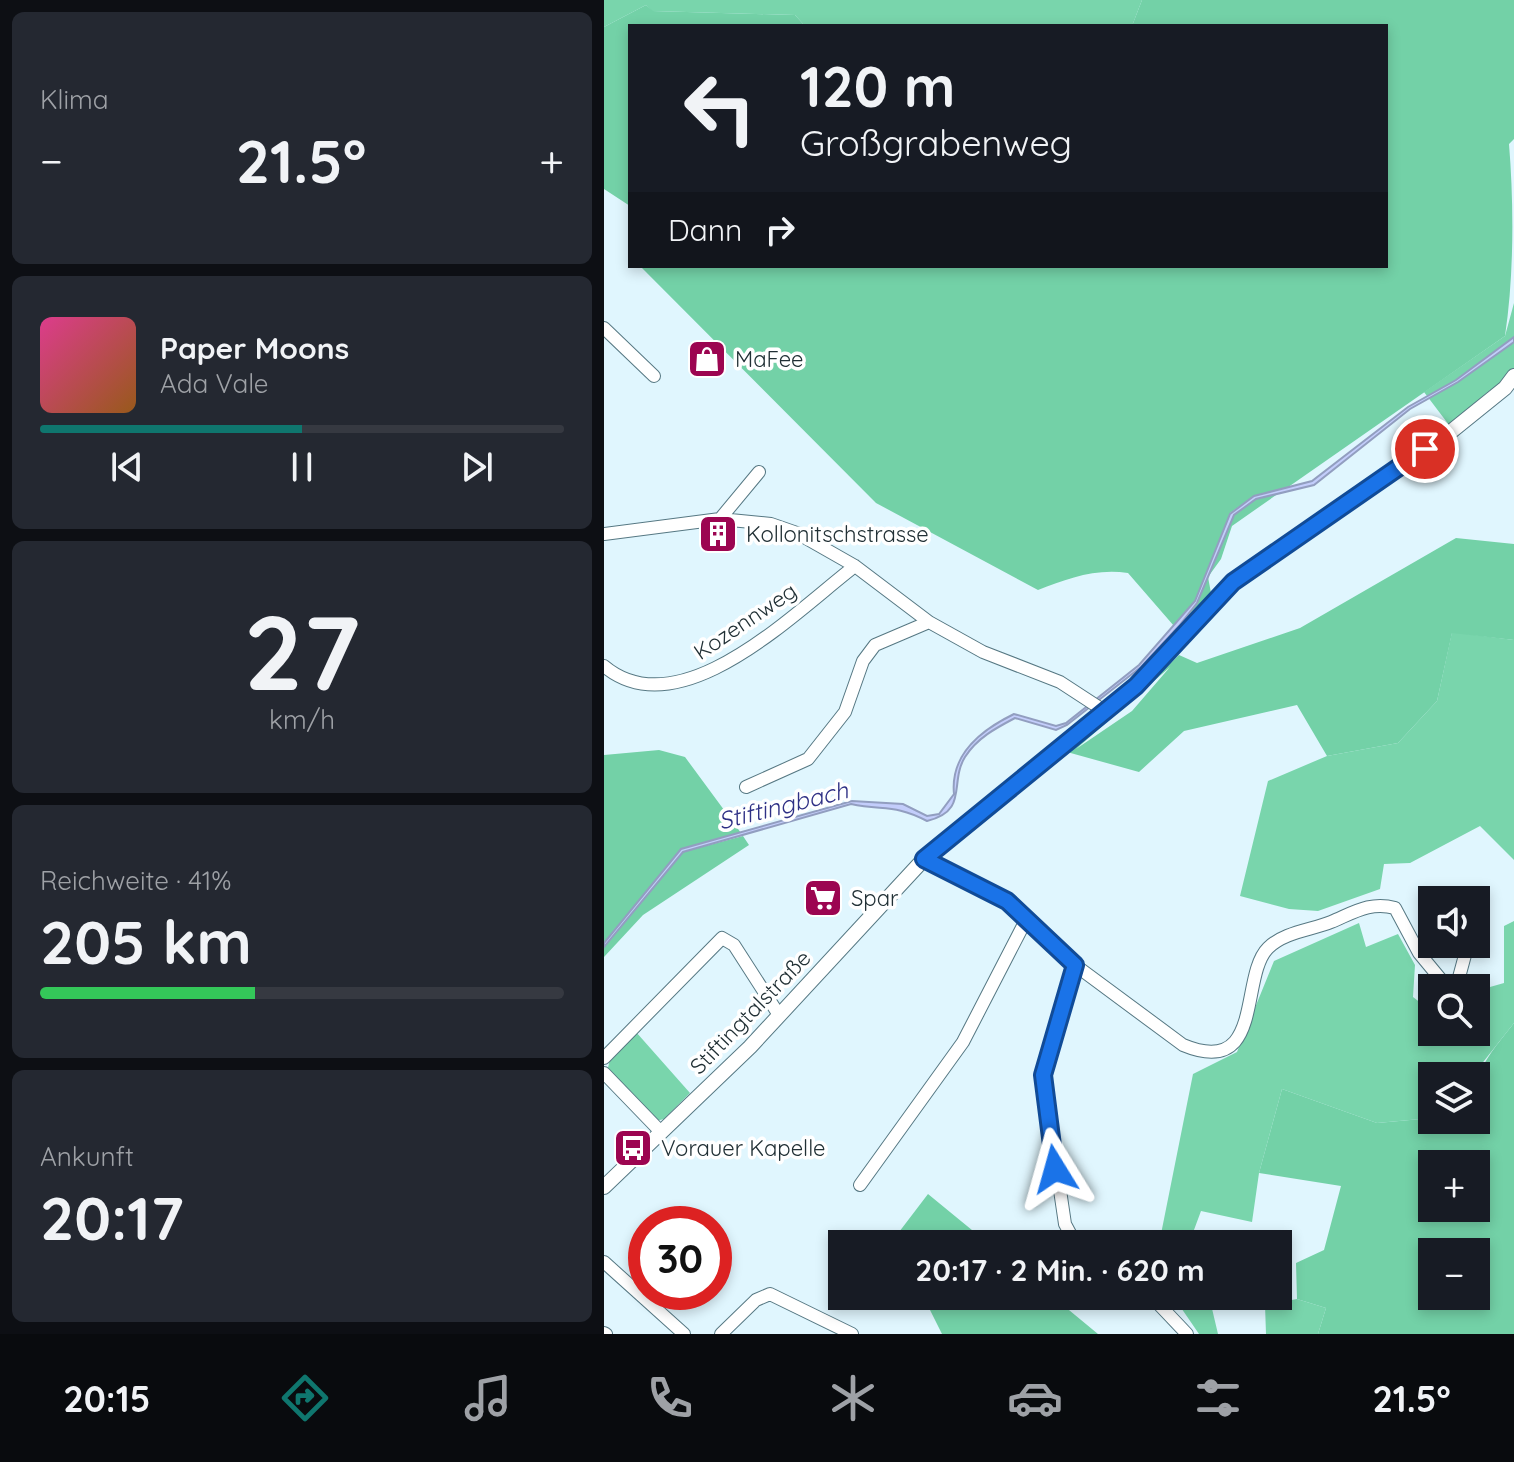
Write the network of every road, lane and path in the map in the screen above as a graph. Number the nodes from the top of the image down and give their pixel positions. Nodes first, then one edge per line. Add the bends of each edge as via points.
1 (604, 328) edge
2 (654, 376) dead end
3 (1514, 376) edge
4 (1509, 393) edge
5 (759, 472) dead end
6 (720, 519) junction
7 (604, 534) edge
8 (855, 566) junction
9 (929, 622) junction
10 (604, 666) edge
11 (1097, 706) junction
12 (746, 787) dead end
13 (924, 859) junction
14 (1026, 920) junction
15 (1418, 951) edge
16 (1423, 958) edge
17 (1464, 958) edge
18 (1075, 965) junction
19 (779, 1015) junction
20 (604, 1058) edge
21 (604, 1073) edge
22 (660, 1131) junction
23 (860, 1185) dead end
24 (604, 1187) edge
25 (1069, 1230) edge
26 (604, 1262) edge
27 (1164, 1310) edge
28 (684, 1334) edge
29 (721, 1334) edge
30 (852, 1334) edge
31 (1187, 1334) edge

1 - 2 street
3 - 4 street, Stiftingtalstraße
4 - 11 street, Stiftingtalstraße via 1233,582 1182,641
5 - 6 street
6 - 7 street
6 - 8 street via 771,524 797,533
8 - 9 street
8 - 10 street, Kozennweg via 747,650 691,680 646,683 616,676
9 - 11 street via 983,652 1060,682
9 - 12 street via 875,645 863,661 845,712 808,759
11 - 13 street, Stiftingtalstraße
13 - 14 street via 1007,901
13 - 19 street, Stiftingtalstraße
14 - 18 street
14 - 23 street via 963,1042
15 - 18 street via 1395,908 1383,904 1284,937 1260,960 1240,1033 1216,1052 1183,1045
16 - 17 street via 1443,982 1458,981
18 - 25 street via 1043,1075 1062,1212
19 - 20 street via 734,945 722,938
19 - 22 street, Stiftingtalstraße
21 - 22 street
22 - 24 street, Stiftingtalstraße
26 - 28 street
27 - 31 street
29 - 30 street via 756,1300 770,1294

